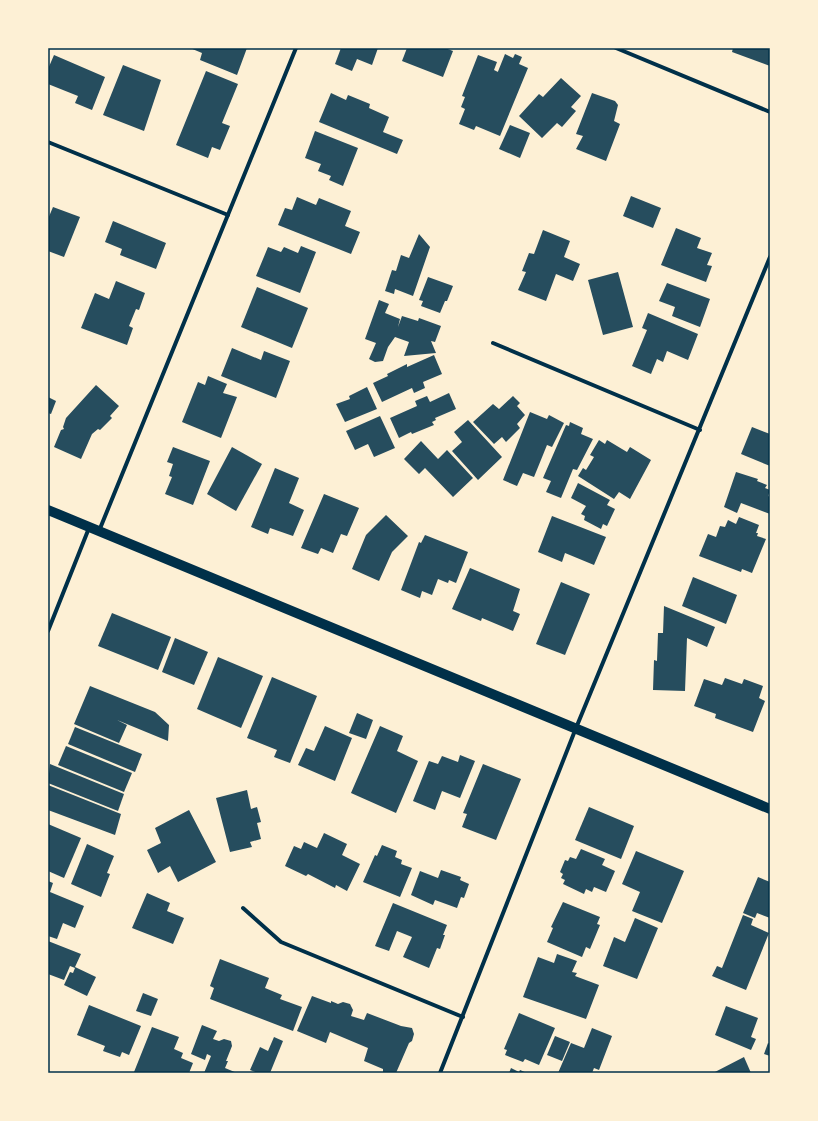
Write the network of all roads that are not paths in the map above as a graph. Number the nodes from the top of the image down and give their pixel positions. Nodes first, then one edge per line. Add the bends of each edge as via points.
1 (296, 48) edge
2 (616, 48) edge
3 (770, 112) edge
4 (48, 142) edge
5 (228, 215) junction
6 (770, 256) edge
7 (493, 343) dead end
8 (700, 430) junction
9 (48, 510) edge
10 (89, 528) junction
11 (99, 532) junction
12 (48, 631) edge
13 (576, 728) junction
14 (770, 809) edge
15 (243, 908) dead end
16 (463, 1018) junction
17 (440, 1073) edge

1 - 5 street
2 - 3 street
4 - 5 street
5 - 11 street
6 - 8 street
7 - 8 street
8 - 13 street
9 - 10 main road
10 - 11 main road
10 - 12 street
11 - 13 main road
13 - 14 main road
13 - 16 street
15 - 16 street via 281,942
16 - 17 street

